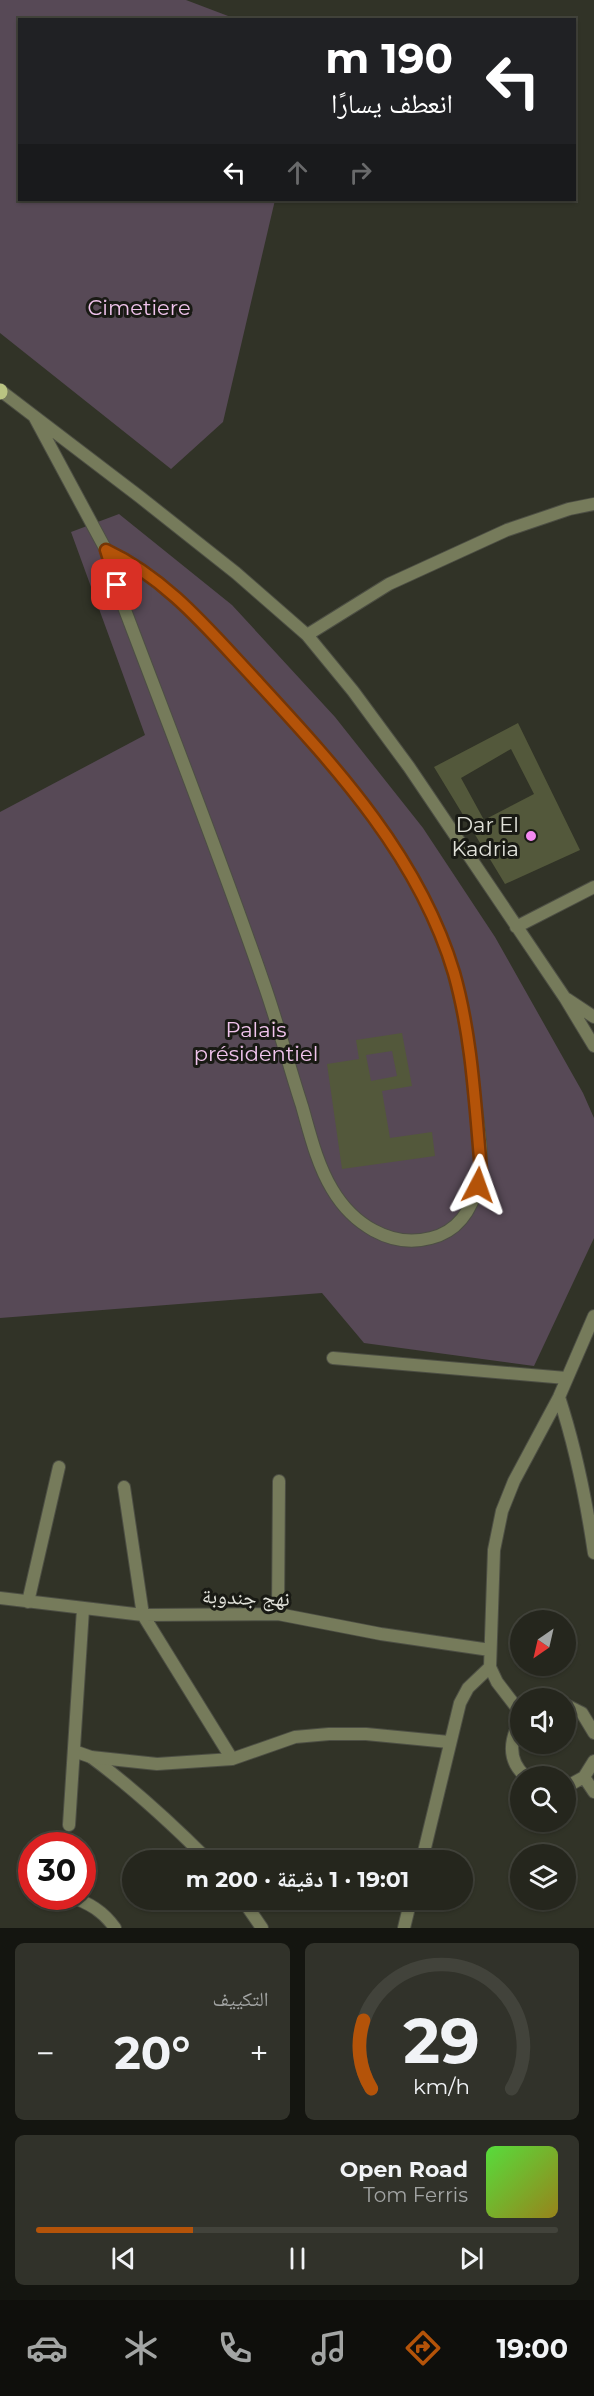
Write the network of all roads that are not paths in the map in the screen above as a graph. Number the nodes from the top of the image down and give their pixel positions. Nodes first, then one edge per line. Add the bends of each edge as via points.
1 (0, 392) edge
2 (35, 418) junction
3 (594, 504) edge
4 (106, 550) junction
5 (307, 635) junction
6 (594, 887) edge
7 (516, 927) junction
8 (565, 998) junction
9 (594, 1017) edge
10 (594, 1046) edge
11 (594, 1316) edge
12 (333, 1358) dead end
13 (566, 1378) junction
14 (559, 1397) junction
15 (59, 1467) dead end
16 (279, 1481) dead end
17 (123, 1487) dead end
18 (590, 1498) edge
19 (594, 1553) edge
20 (0, 1598) edge
21 (28, 1602) junction
22 (83, 1609) junction
23 (278, 1614) junction
24 (143, 1615) junction
25 (490, 1650) junction
26 (490, 1667) junction
27 (510, 1699) edge
28 (576, 1710) edge
29 (594, 1733) edge
30 (449, 1742) junction
31 (74, 1751) junction
32 (91, 1757) junction
33 (232, 1760) junction
34 (594, 1761) edge
35 (584, 1777) junction
36 (576, 1781) edge
37 (594, 1792) edge
38 (69, 1825) dead end
39 (198, 1850) edge
40 (424, 1850) edge
41 (96, 1908) edge
42 (250, 1910) edge
43 (408, 1910) edge
44 (115, 1928) edge
45 (262, 1928) edge
46 (404, 1928) edge

1 - 2 street
2 - 4 street
2 - 5 street via 236,573
3 - 5 street via 507,530 389,584
4 - 4 street via 264,984 316,1155 332,1189 353,1216 375,1232 400,1240 421,1241 441,1236 460,1223 475,1200 481,1170 469,1039 453,972 428,908 395,848 364,804 295,723 159,581
5 - 7 street via 409,767
6 - 7 street
7 - 8 street
8 - 9 street
8 - 10 street
11 - 13 street
12 - 13 street
13 - 14 street
14 - 18 street
14 - 25 street via 502,1511 494,1550
15 - 21 street
16 - 23 street
17 - 24 street
18 - 19 street
20 - 21 street, نهج جندوبة
21 - 22 street, نهج جندوبة
22 - 24 street, نهج جندوبة
22 - 31 street
23 - 24 street, نهج جندوبة
23 - 25 street, نهج جندوبة
24 - 33 street
25 - 26 street
26 - 27 street
26 - 30 street via 468,1688
28 - 29 street
30 - 33 street via 329,1734 295,1737
30 - 40 street
31 - 32 street
31 - 38 street
32 - 33 street via 157,1764
32 - 39 street
34 - 35 street
35 - 36 street
35 - 37 street
41 - 44 street
42 - 45 street
43 - 46 street

